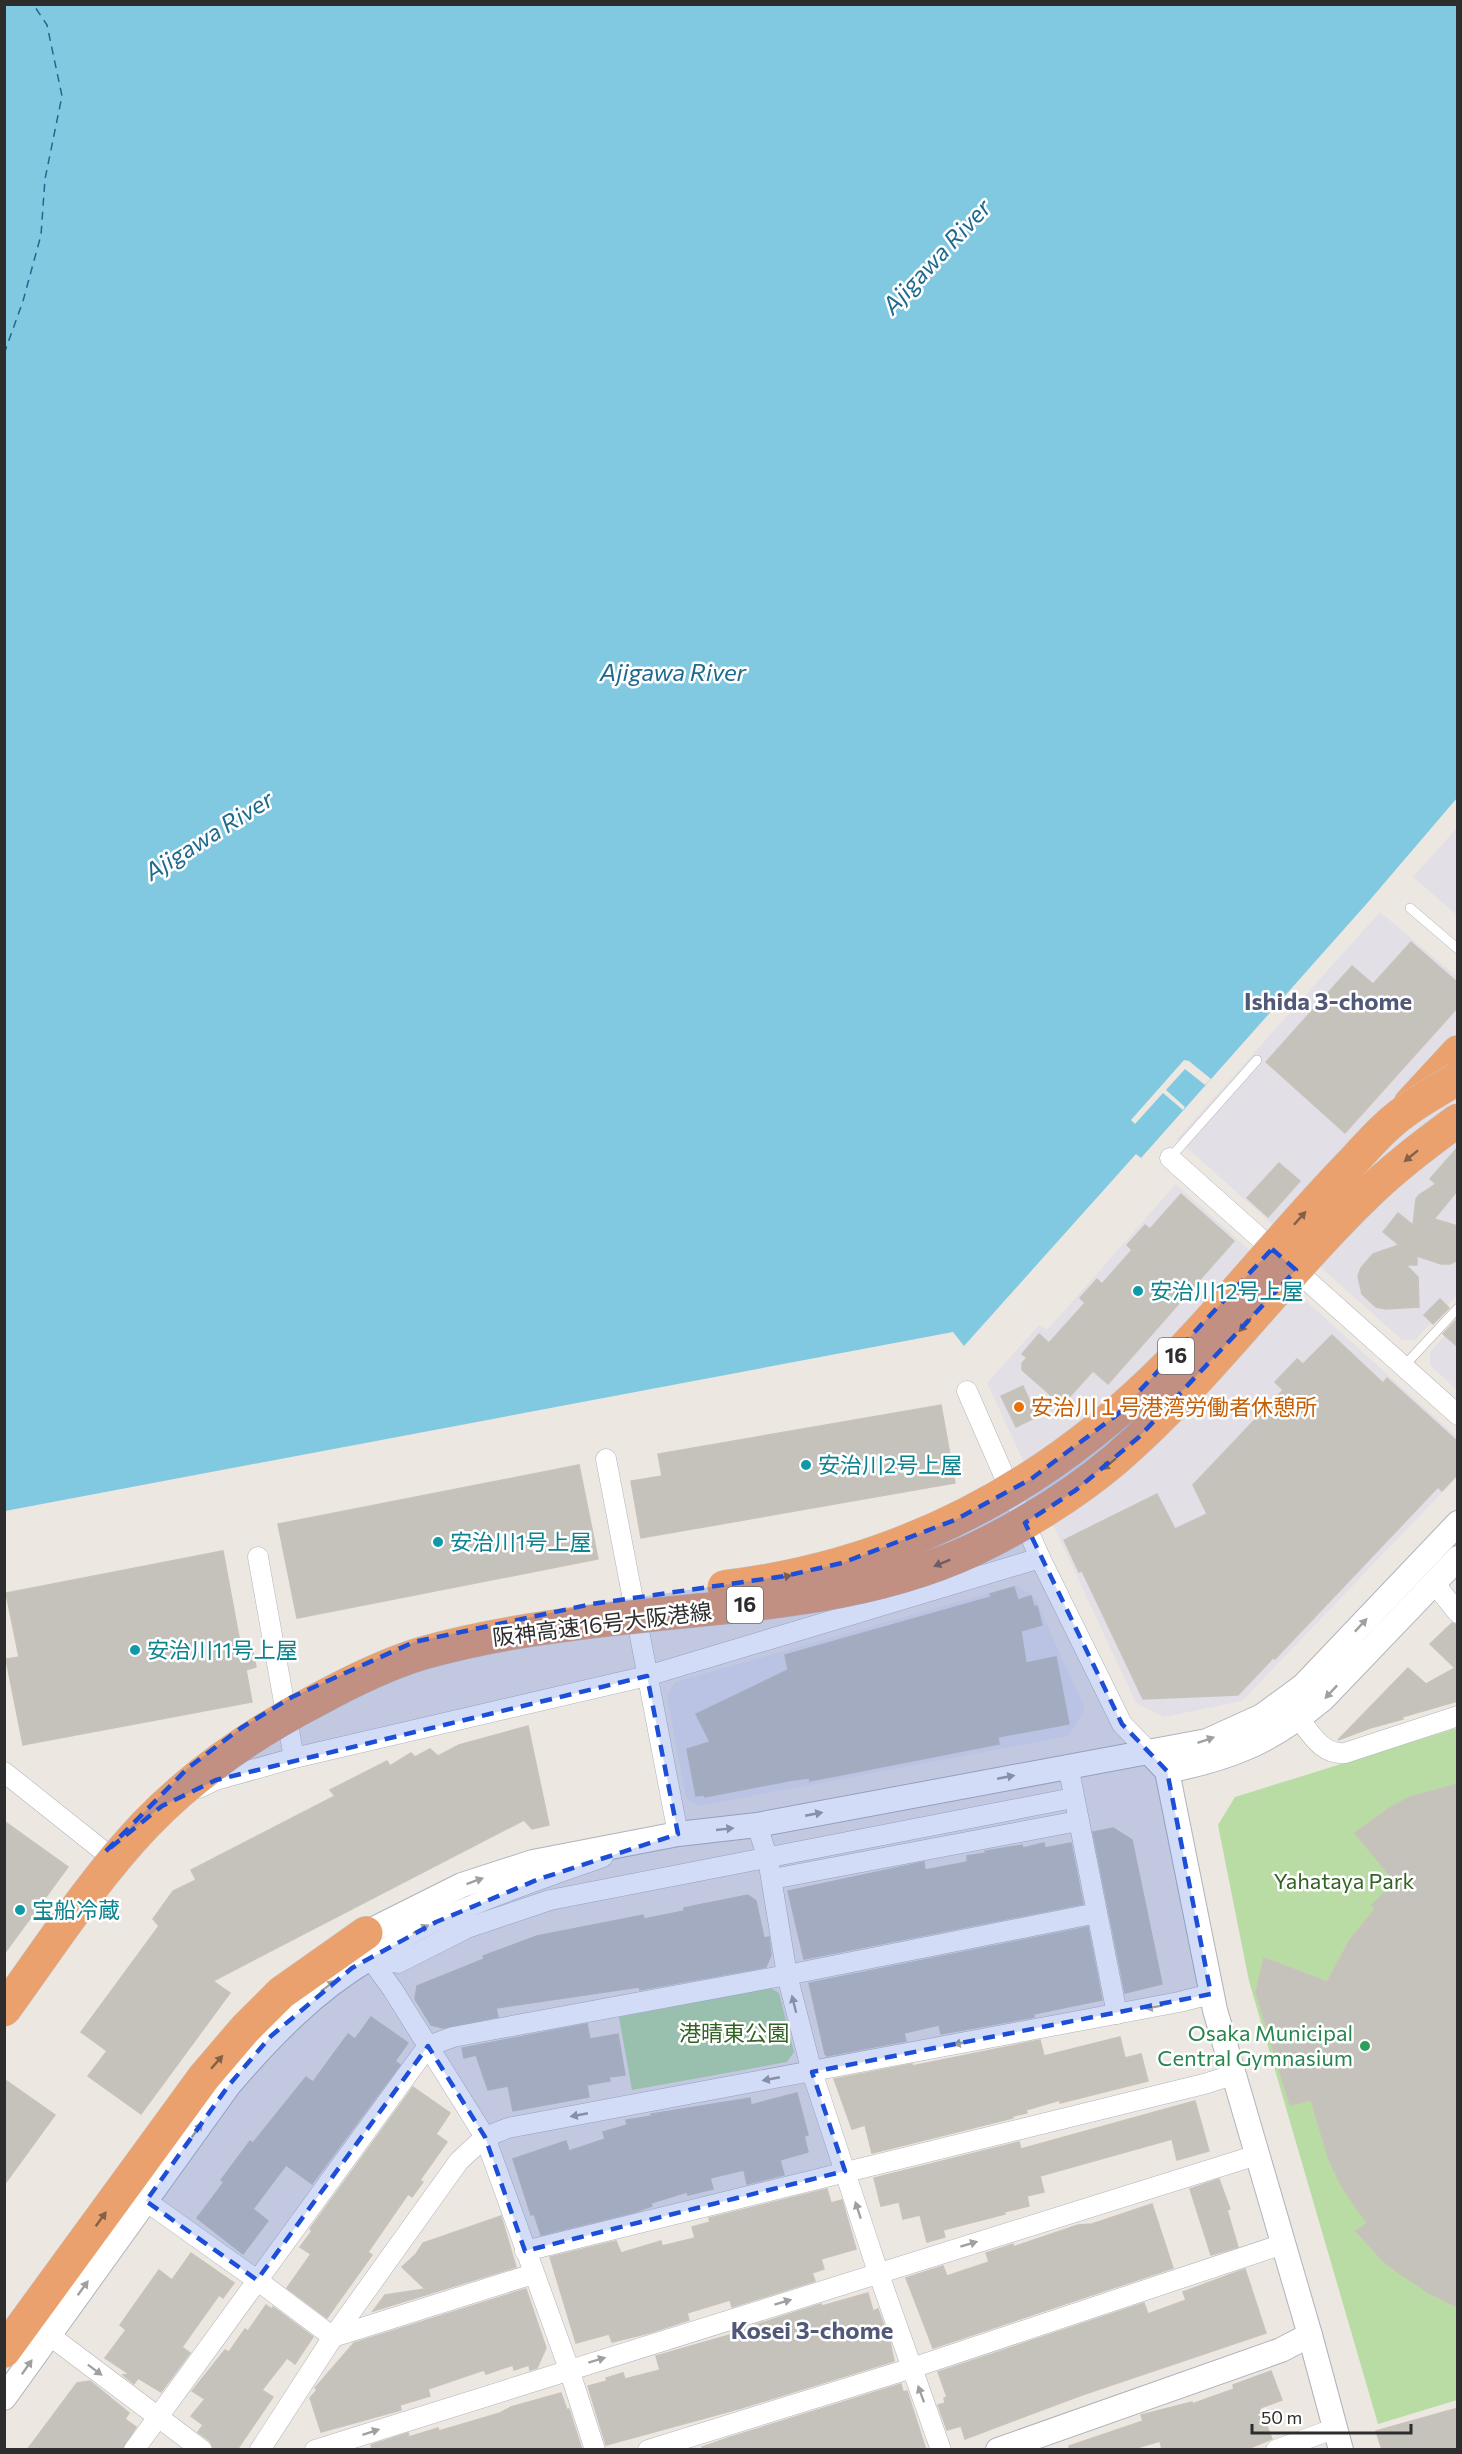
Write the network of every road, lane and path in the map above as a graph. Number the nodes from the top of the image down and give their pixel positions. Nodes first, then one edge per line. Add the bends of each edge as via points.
1 (1410, 908) dead end
2 (1458, 949) edge
3 (1458, 1052) edge
4 (1257, 1060) dead end
5 (1458, 1078) edge
6 (1406, 1110) junction
7 (1458, 1120) edge
8 (1170, 1158) joint
9 (1458, 1308) edge
10 (1404, 1366) junction
11 (967, 1390) dead end
12 (1458, 1415) edge
13 (606, 1459) dead end
14 (1458, 1522) edge
15 (258, 1557) dead end
16 (1040, 1558) junction
17 (1458, 1558) edge
18 (1434, 1583) junction
19 (1458, 1613) edge
20 (647, 1676) junction
21 (1458, 1716) edge
22 (1299, 1719) junction
23 (1149, 1753) junction
24 (294, 1758) junction
25 (1068, 1765) junction
26 (1167, 1771) junction
27 (4, 1772) edge
28 (1073, 1798) junction
29 (1078, 1821) junction
30 (757, 1825) junction
31 (678, 1834) junction
32 (107, 1854) junction
33 (768, 1859) junction
34 (783, 1877) dead end
35 (1097, 1913) junction
36 (368, 1946) junction
37 (787, 1975) junction
38 (4, 1984) edge
39 (1211, 1994) junction
40 (4, 1997) edge
41 (4, 2010) edge
42 (1117, 2014) junction
43 (428, 2046) junction
44 (812, 2072) junction
45 (1233, 2075) junction
46 (485, 2137) junction
47 (1257, 2155) junction
48 (845, 2171) junction
49 (146, 2201) junction
50 (1283, 2244) junction
51 (525, 2251) junction
52 (878, 2272) junction
53 (533, 2274) junction
54 (257, 2280) junction
55 (49, 2335) junction
56 (1310, 2335) junction
57 (333, 2337) junction
58 (4, 2351) edge
59 (912, 2368) junction
60 (569, 2369) junction
61 (4, 2398) edge
62 (158, 2417) junction
63 (1339, 2439) edge
64 (134, 2450) edge
65 (202, 2450) edge
66 (260, 2450) edge
67 (315, 2450) edge
68 (595, 2450) edge
69 (648, 2450) edge
70 (941, 2450) edge
71 (998, 2450) edge
72 (1276, 2450) edge

1 - 2 lane
3 - 6 highway
4 - 8 lane
5 - 6 highway, 阪神高速16号大阪港線 / 16, bridge
38 -> 6 highway, 阪神高速16号大阪港線 / 16, bridge via 83,1878 133,1820 188,1768 241,1728 330,1678 414,1642 499,1621 592,1604 729,1587 842,1563 955,1520 1031,1479 1118,1414 1169,1364 1321,1195
7 -> 41 highway, 阪神高速16号大阪港線 / 16, bridge via 1363,1198 1203,1372 1124,1451 1076,1490 1022,1525 985,1545 894,1580 800,1599 498,1635 420,1654 350,1682 248,1738 195,1777 143,1827
8 - 10 street
9 - 10 lane
10 - 12 street
11 - 16 street
13 - 20 street
23 -> 14 street via 1207,1741 1262,1716 1284,1701 1316,1673
15 - 24 street
16 - 20 street
16 - 23 street via 1122,1724
17 - 18 street
18 - 19 street
18 -> 22 street
20 - 24 street
20 - 31 street
21 - 22 street via 1334,1754 1324,1749
22 - 26 street via 1231,1756
23 - 25 street
23 - 26 street
24 - 32 street via 216,1780 162,1806
25 - 28 street
30 -> 25 street
26 - 39 street
27 - 32 street
28 - 29 street
28 - 33 street
29 - 34 street
29 - 35 street
31 -> 30 street
30 - 33 street
36 -> 31 street via 427,1901 501,1871
32 - 40 street
33 - 36 street via 550,1900 467,1928 398,1963
33 - 37 street
35 - 37 street
35 - 42 street
36 - 43 street
49 -> 36 street via 229,2085 271,2036
58 -> 36 highway via 204,2077 245,2030 281,1993
37 - 43 street via 453,2037
44 -> 37 street
39 -> 42 street
39 - 45 street
42 -> 44 street
43 - 46 street
43 - 54 street
44 -> 46 street via 508,2128
44 - 48 street
45 - 47 street
45 - 48 street
46 - 51 street
46 - 57 street via 459,2161
47 - 50 street
52 -> 47 street
48 - 51 street
52 -> 48 street
49 - 54 street
55 -> 49 street
50 - 56 street
50 - 59 street
51 - 53 street
52 - 59 street
60 -> 52 street
53 - 57 street
53 - 60 street
54 - 57 street
54 - 62 street
61 -> 55 street
55 -> 62 street
56 - 63 street
56 - 71 street via 1281,2350
57 - 66 street
59 - 69 street
70 -> 59 street
67 -> 60 street
60 - 68 street
62 - 64 street
62 - 65 street
63 - 72 street

